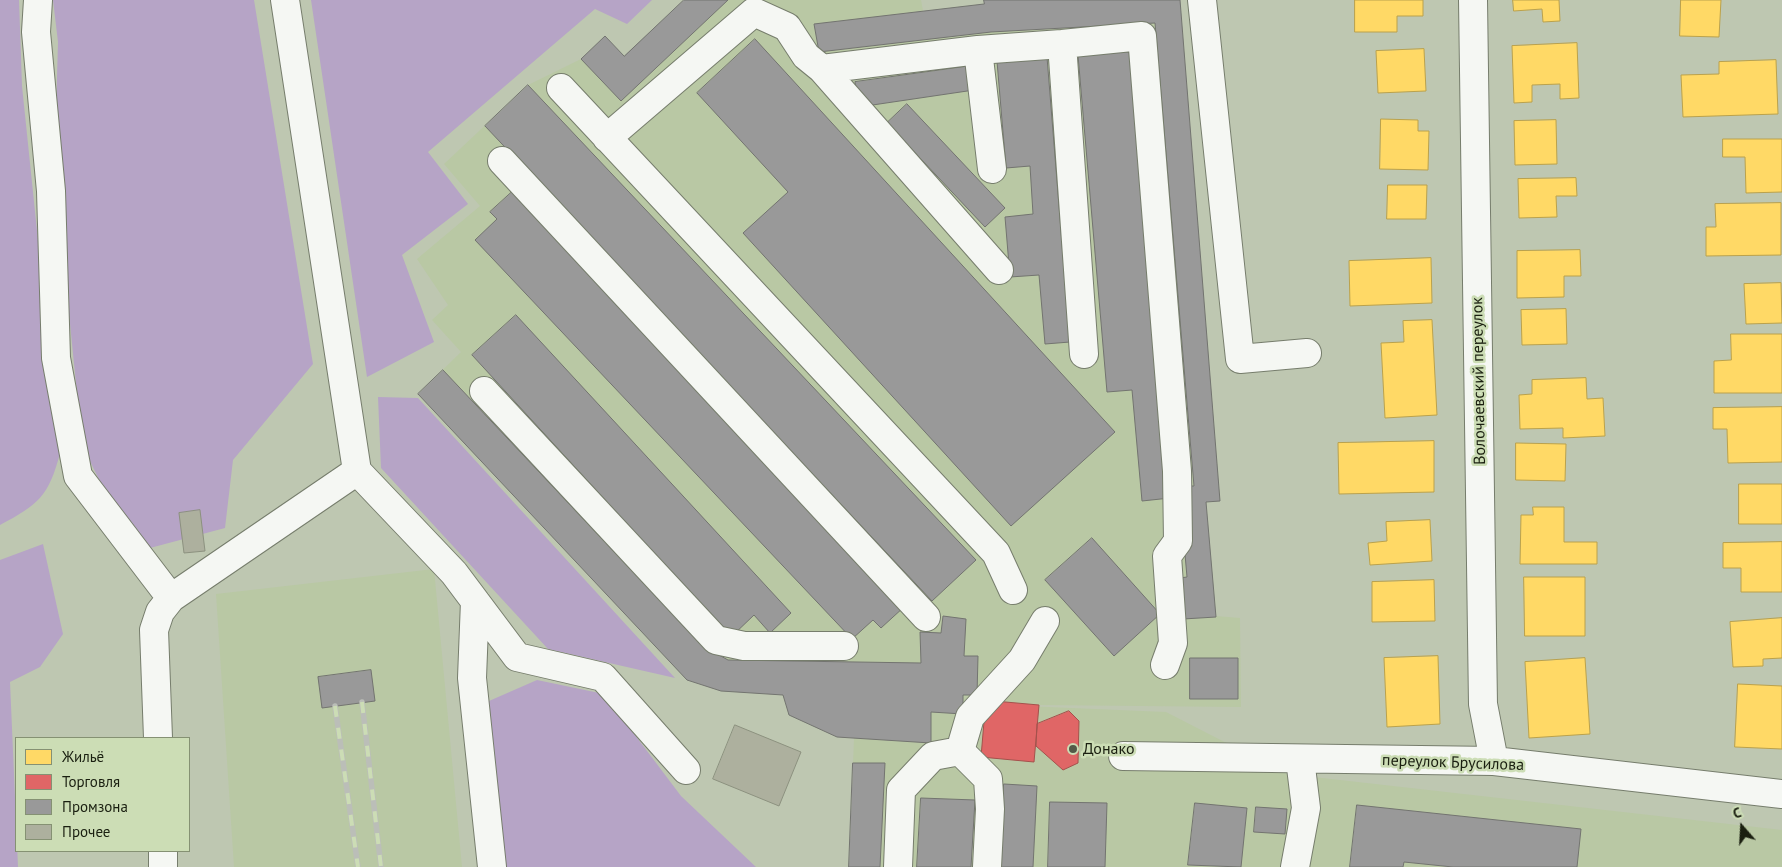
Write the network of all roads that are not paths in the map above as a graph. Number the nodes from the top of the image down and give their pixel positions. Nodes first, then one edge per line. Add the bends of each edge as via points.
1 (38, 0) edge
2 (286, 0) edge
3 (1202, 0) edge
4 (1473, 0) edge
5 (1062, 44) junction
6 (978, 50) junction
7 (822, 69) junction
8 (561, 88) dead end
9 (607, 138) junction
10 (502, 161) dead end
11 (992, 169) dead end
12 (999, 270) dead end
13 (1307, 353) dead end
14 (1084, 354) dead end
15 (484, 391) dead end
16 (357, 470) junction
17 (1014, 590) dead end
18 (171, 598) junction
19 (475, 601) junction
20 (926, 617) dead end
21 (1045, 621) dead end
22 (844, 646) dead end
23 (1165, 665) dead end
24 (158, 737) edge
25 (960, 751) junction
26 (1123, 756) dead end
27 (1300, 759) junction
28 (1494, 761) junction
29 (686, 770) dead end
30 (1782, 794) edge
31 (163, 852) edge
32 (163, 867) edge
33 (492, 867) edge
34 (898, 867) edge
35 (987, 867) edge
36 (1295, 867) edge

1 - 18 street via 36,32 50,191 56,358 78,476
2 - 16 street
3 - 13 street via 1240,359
4 - 28 street, Волочаевский переулок via 1483,704
5 - 6 street
5 - 14 street
5 - 23 street via 1142,36 1177,471 1178,542 1167,556 1173,643
6 - 7 street
6 - 11 street
7 - 9 street via 806,56 787,27 754,12
7 - 12 street
8 - 9 street
9 - 17 street via 996,553
10 - 20 street
15 - 22 street via 716,640 744,646
16 - 18 street
16 - 19 street via 454,573
18 - 24 street via 160,612 154,630
19 - 29 street via 517,658 603,678
19 - 33 street via 472,678
21 - 25 street via 1022,660 970,717
25 - 34 street via 933,756 901,790
25 - 35 street via 988,779
26 - 27 street, переулок Брусилова
27 - 28 street, переулок Брусилова
27 - 36 street via 1306,808
28 - 30 street, переулок Брусилова
31 - 32 street

